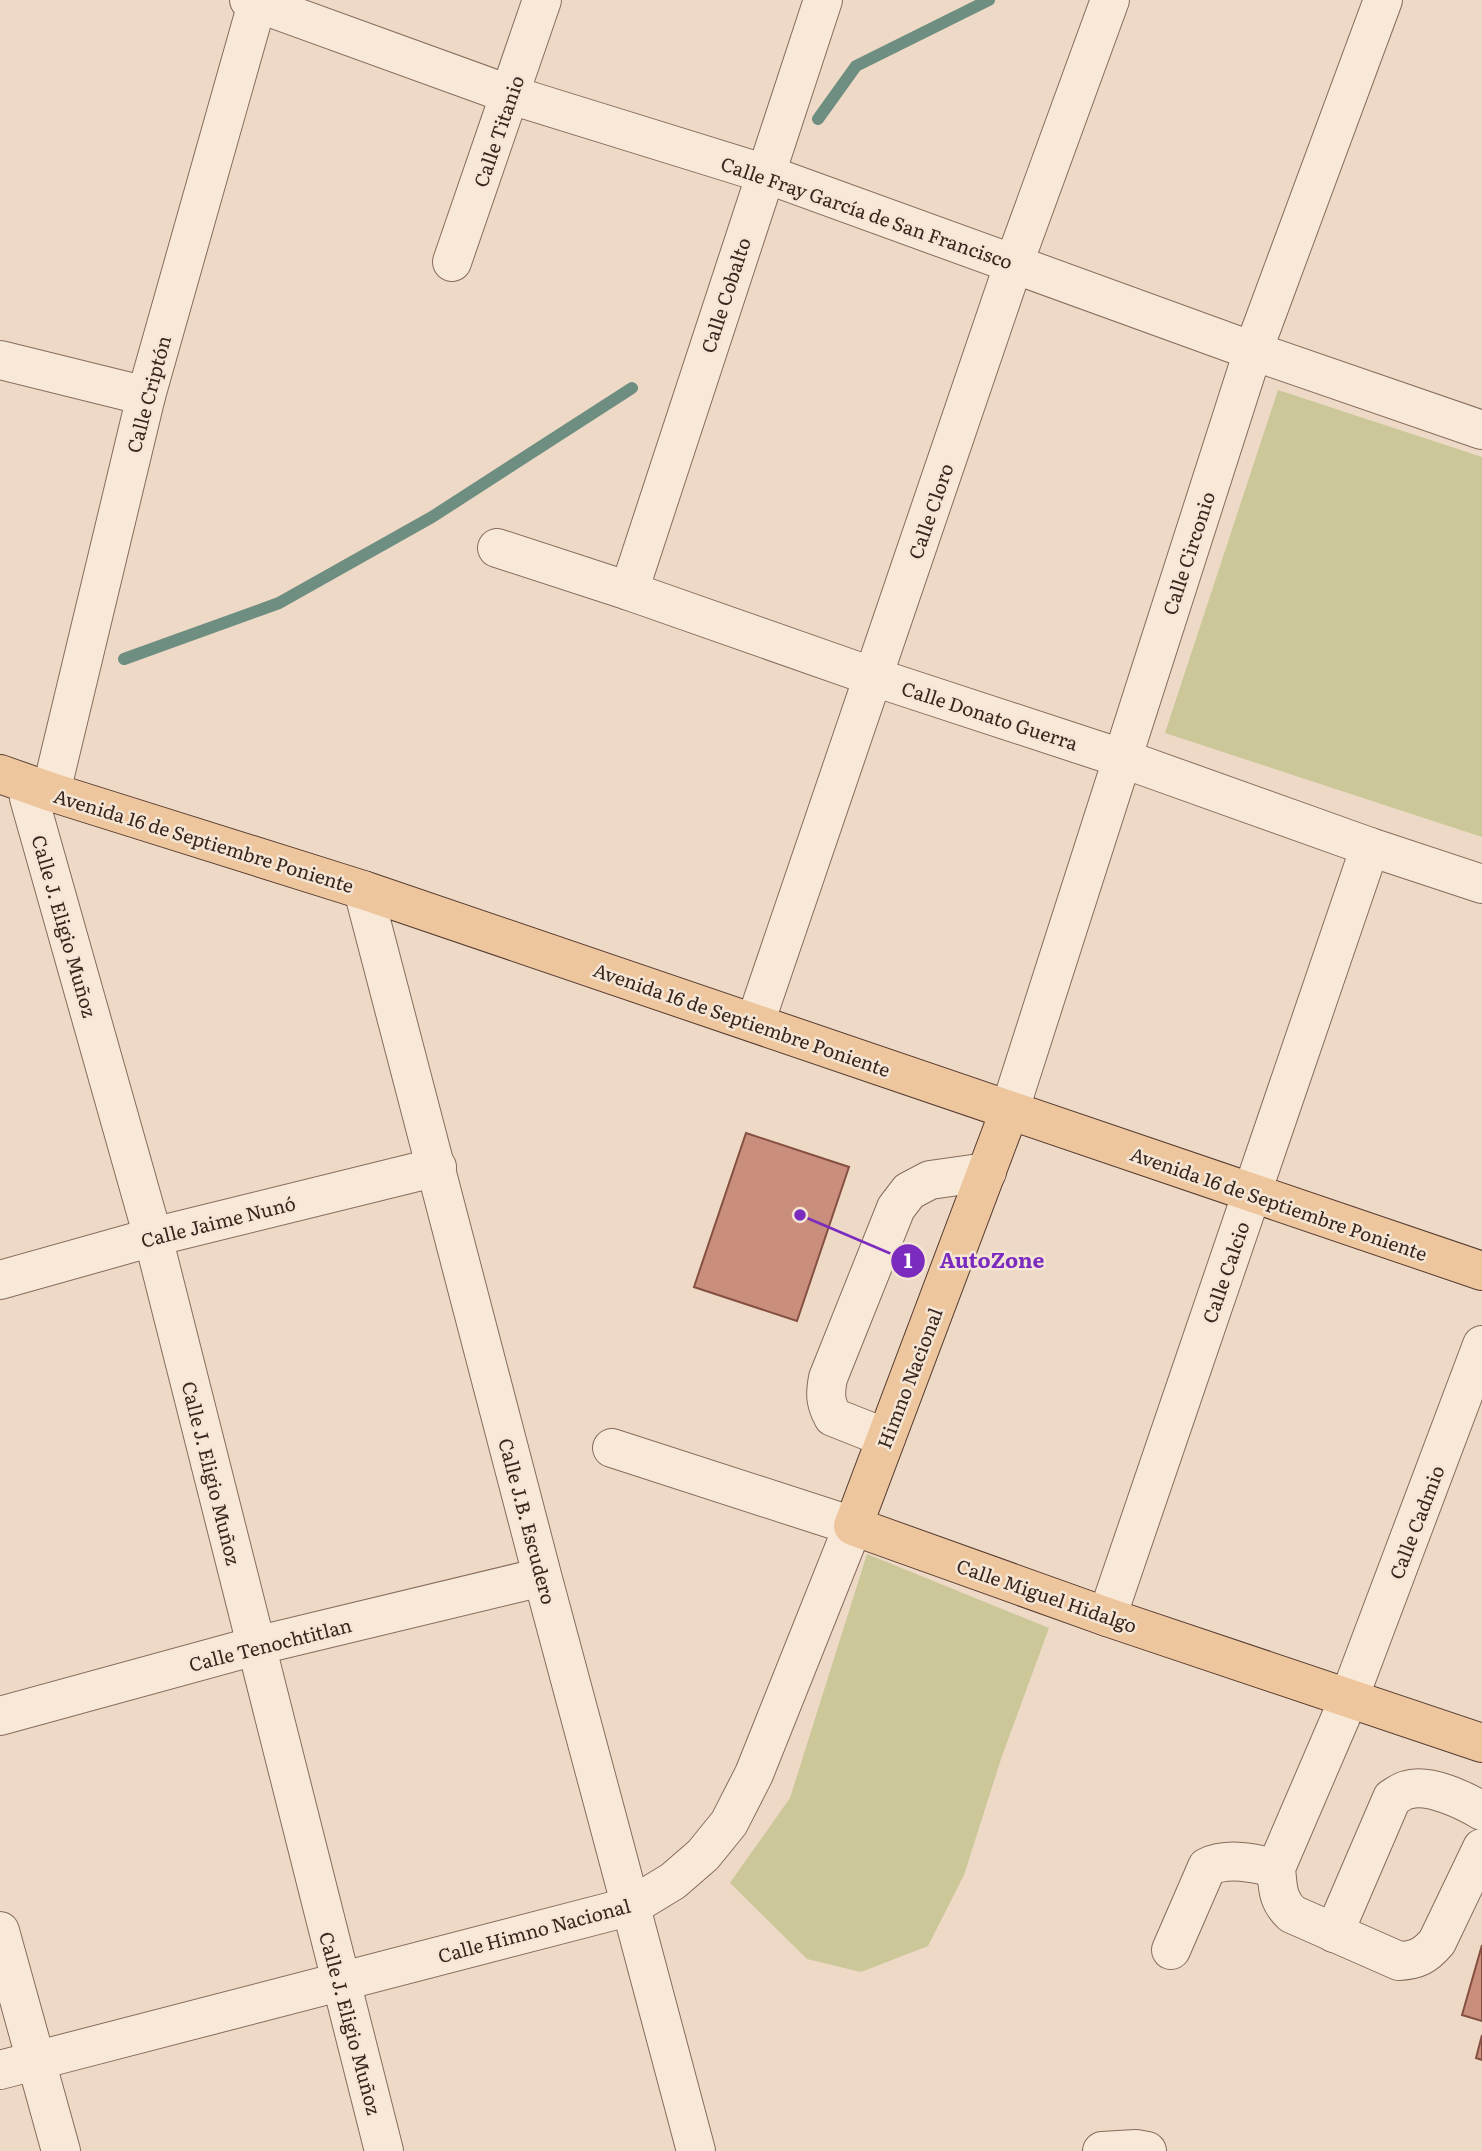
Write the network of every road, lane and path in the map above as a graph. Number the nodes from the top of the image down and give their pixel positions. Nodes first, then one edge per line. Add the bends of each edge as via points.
1 (542, 0) edge
2 (822, 0) edge
3 (1110, 0) edge
4 (1383, 0) edge
5 (255, 1) edge
6 (511, 95) junction
7 (766, 174) junction
8 (452, 262) dead end
9 (1014, 263) junction
10 (1253, 351) junction
11 (0, 360) edge
12 (146, 396) junction
13 (1482, 430) edge
14 (497, 548) dead end
15 (629, 591) junction
16 (874, 677) junction
17 (1121, 758) junction
18 (0, 774) edge
19 (26, 799) edge
20 (1370, 847) junction
21 (1482, 884) edge
22 (363, 890) junction
23 (755, 1023) junction
24 (1009, 1112) junction
25 (437, 1167) junction
26 (987, 1172) junction
27 (1252, 1194) junction
28 (153, 1237) junction
29 (1482, 1271) edge
30 (0, 1280) edge
31 (1482, 1345) edge
32 (886, 1438) junction
33 (612, 1448) dead end
34 (853, 1526) junction
35 (542, 1577) junction
36 (1107, 1617) junction
37 (255, 1646) junction
38 (1349, 1698) junction
39 (0, 1716) edge
40 (1482, 1743) edge
41 (1482, 1811) edge
42 (1482, 1848) edge
43 (1276, 1868) junction
44 (632, 1906) junction
45 (0, 1931) edge
46 (1334, 1933) junction
47 (1171, 1950) dead end
48 (340, 1981) junction
49 (36, 2060) junction
50 (0, 2070) edge
51 (61, 2151) edge
52 (384, 2151) edge
53 (696, 2151) edge
54 (1102, 2151) edge
55 (1147, 2151) edge

1 - 6 street, Calle Titanio
2 - 7 street, Calle Cobalto
3 - 9 street, Calle Cloro
4 - 10 street, Calle Circonio
5 - 6 street, Calle Fray García de San Francisco
5 - 12 street, Calle Criptón
6 - 7 street, Calle Fray García de San Francisco
6 - 8 street, Calle Titanio
7 - 9 street, Calle Fray García de San Francisco
7 - 15 street, Calle Cobalto
9 - 10 street, Calle Fray García de San Francisco
9 - 16 street, Calle Cloro
10 - 13 street, Calle Fray García de San Francisco
10 - 17 street, Calle Circonio
11 - 12 street
12 - 19 street, Calle Criptón
14 - 15 street, Calle Donato Guerra
15 - 16 street, Calle Donato Guerra
16 - 17 street, Calle Donato Guerra
16 - 23 street, Calle Cloro
17 - 20 street, Calle Donato Guerra
17 - 24 street, Calle Circonio
18 - 19 main road, Avenida 16 de Septiembre Poniente
19 - 22 main road, Avenida 16 de Septiembre Poniente
19 - 28 street, Calle J. Eligio Muñoz
20 - 21 street, Calle Donato Guerra
20 - 27 street, Calle Calcio
22 - 23 main road, Avenida 16 de Septiembre Poniente
22 - 25 street, Calle J.B. Escudero
23 - 24 main road, Avenida 16 de Septiembre Poniente
24 - 26 main road, Himno Nacional
24 - 27 main road, Avenida 16 de Septiembre Poniente
25 - 28 street, Calle Jaime Nunó
25 - 35 street, Calle J.B. Escudero
26 - 32 main road, Himno Nacional
26 - 32 street via 930,1180 909,1191 895,1208 828,1378 826,1405 833,1417
27 - 29 main road, Avenida 16 de Septiembre Poniente
27 - 36 street, Calle Calcio
28 - 30 street, Calle Jaime Nunó
28 - 37 street, Calle J. Eligio Muñoz
31 - 38 street, Calle Cadmio
32 - 34 main road, Himno Nacional
33 - 34 street, Calle Miguel Hidalgo
34 - 36 main road, Calle Miguel Hidalgo
34 - 44 street, Calle Himno Nacional via 754,1774 729,1823 703,1855 673,1881
35 - 37 street, Calle Tenochtitlan
35 - 44 street, Calle J.B. Escudero
36 - 38 main road, Calle Miguel Hidalgo
37 - 39 street, Calle Tenochtitlan
37 - 48 street, Calle J. Eligio Muñoz
38 - 40 main road, Calle Miguel Hidalgo
38 - 43 street, Calle Cadmio
41 - 46 street via 1422,1787 1392,1798
42 - 46 street via 1437,1942 1426,1955 1399,1961
43 - 46 street via 1282,1905
43 - 47 street via 1248,1862 1207,1867
44 - 48 street, Calle Himno Nacional
44 - 53 street, Calle J.B. Escudero
45 - 49 street
48 - 49 street, Calle Himno Nacional
48 - 52 street, Calle J. Eligio Muñoz
49 - 50 street, Calle Himno Nacional
49 - 51 street
54 - 55 street

